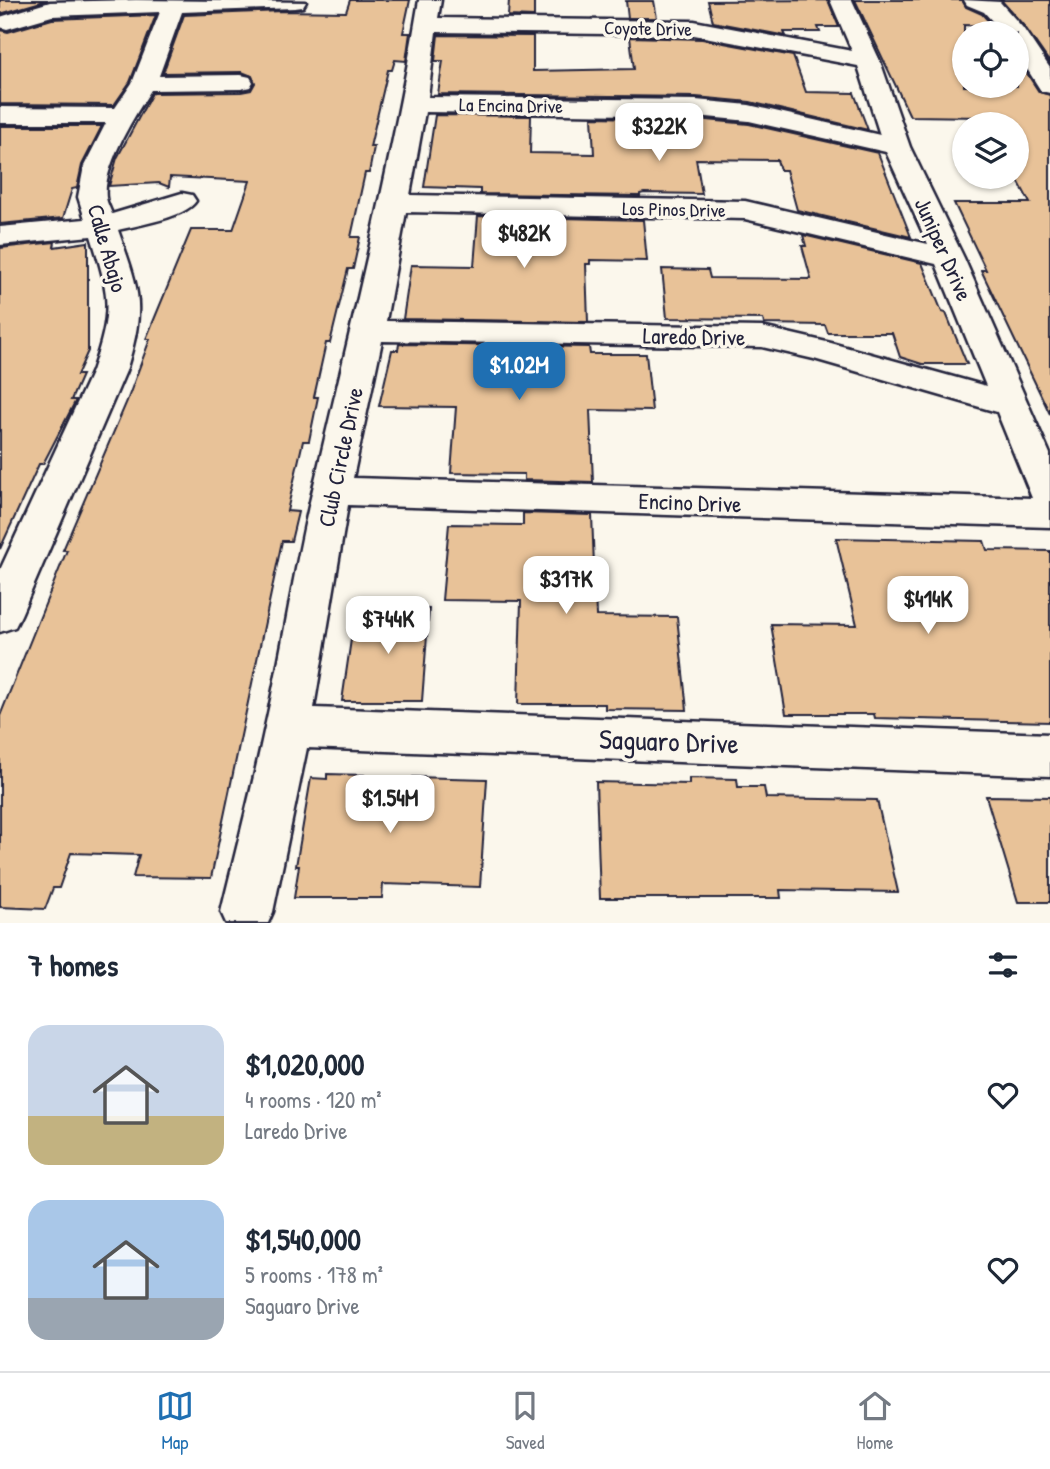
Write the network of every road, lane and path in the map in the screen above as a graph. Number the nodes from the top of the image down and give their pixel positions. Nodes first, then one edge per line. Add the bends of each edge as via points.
1 (580, 0) edge
2 (841, 0) edge
3 (975, 0) edge
4 (174, 2) edge
5 (295, 2) edge
6 (427, 13) edge
7 (1004, 21) edge
8 (8, 22) dead end
9 (582, 28) junction
10 (1029, 54) edge
11 (868, 61) junction
12 (241, 82) dead end
13 (144, 83) junction
14 (1050, 86) edge
15 (414, 104) junction
16 (0, 115) edge
17 (122, 116) junction
18 (897, 147) junction
19 (182, 201) dead end
20 (393, 203) junction
21 (101, 224) junction
22 (0, 236) edge
23 (949, 258) junction
24 (368, 331) junction
25 (1012, 405) junction
26 (331, 491) junction
27 (1050, 497) edge
28 (1050, 513) edge
29 (0, 615) edge
30 (288, 727) junction
31 (1050, 754) edge
32 (247, 912) dead end

1 - 9 street
2 - 11 street, Juniper Drive
3 - 7 street via 992,7
4 - 5 street
4 - 8 street via 50,9
4 - 13 street, Calle Abajo
6 - 9 street, Coyote Drive
6 - 15 street, Club Circle Drive
9 - 11 street, Coyote Drive via 692,18
10 - 14 street
11 - 18 street, Juniper Drive
12 - 13 street
13 - 17 street, Calle Abajo
15 - 18 street, La Encina Drive via 696,108 749,113
15 - 20 street, Club Circle Drive
16 - 17 street
17 - 21 street, Calle Abajo via 98,166 92,197
18 - 23 street, Juniper Drive
19 - 21 street via 154,214
20 - 23 street, Los Pinos Drive via 745,210
20 - 24 street, Club Circle Drive
21 - 22 street
21 - 29 street, Calle Abajo via 121,282 120,337
23 - 25 street, Juniper Drive
24 - 25 street, Laredo Drive via 762,337
24 - 26 street, Club Circle Drive
25 - 27 street, Juniper Drive
26 - 28 street, Encino Drive
26 - 30 street, Club Circle Drive
30 - 31 street, Saguaro Drive
30 - 32 street, Club Circle Drive

